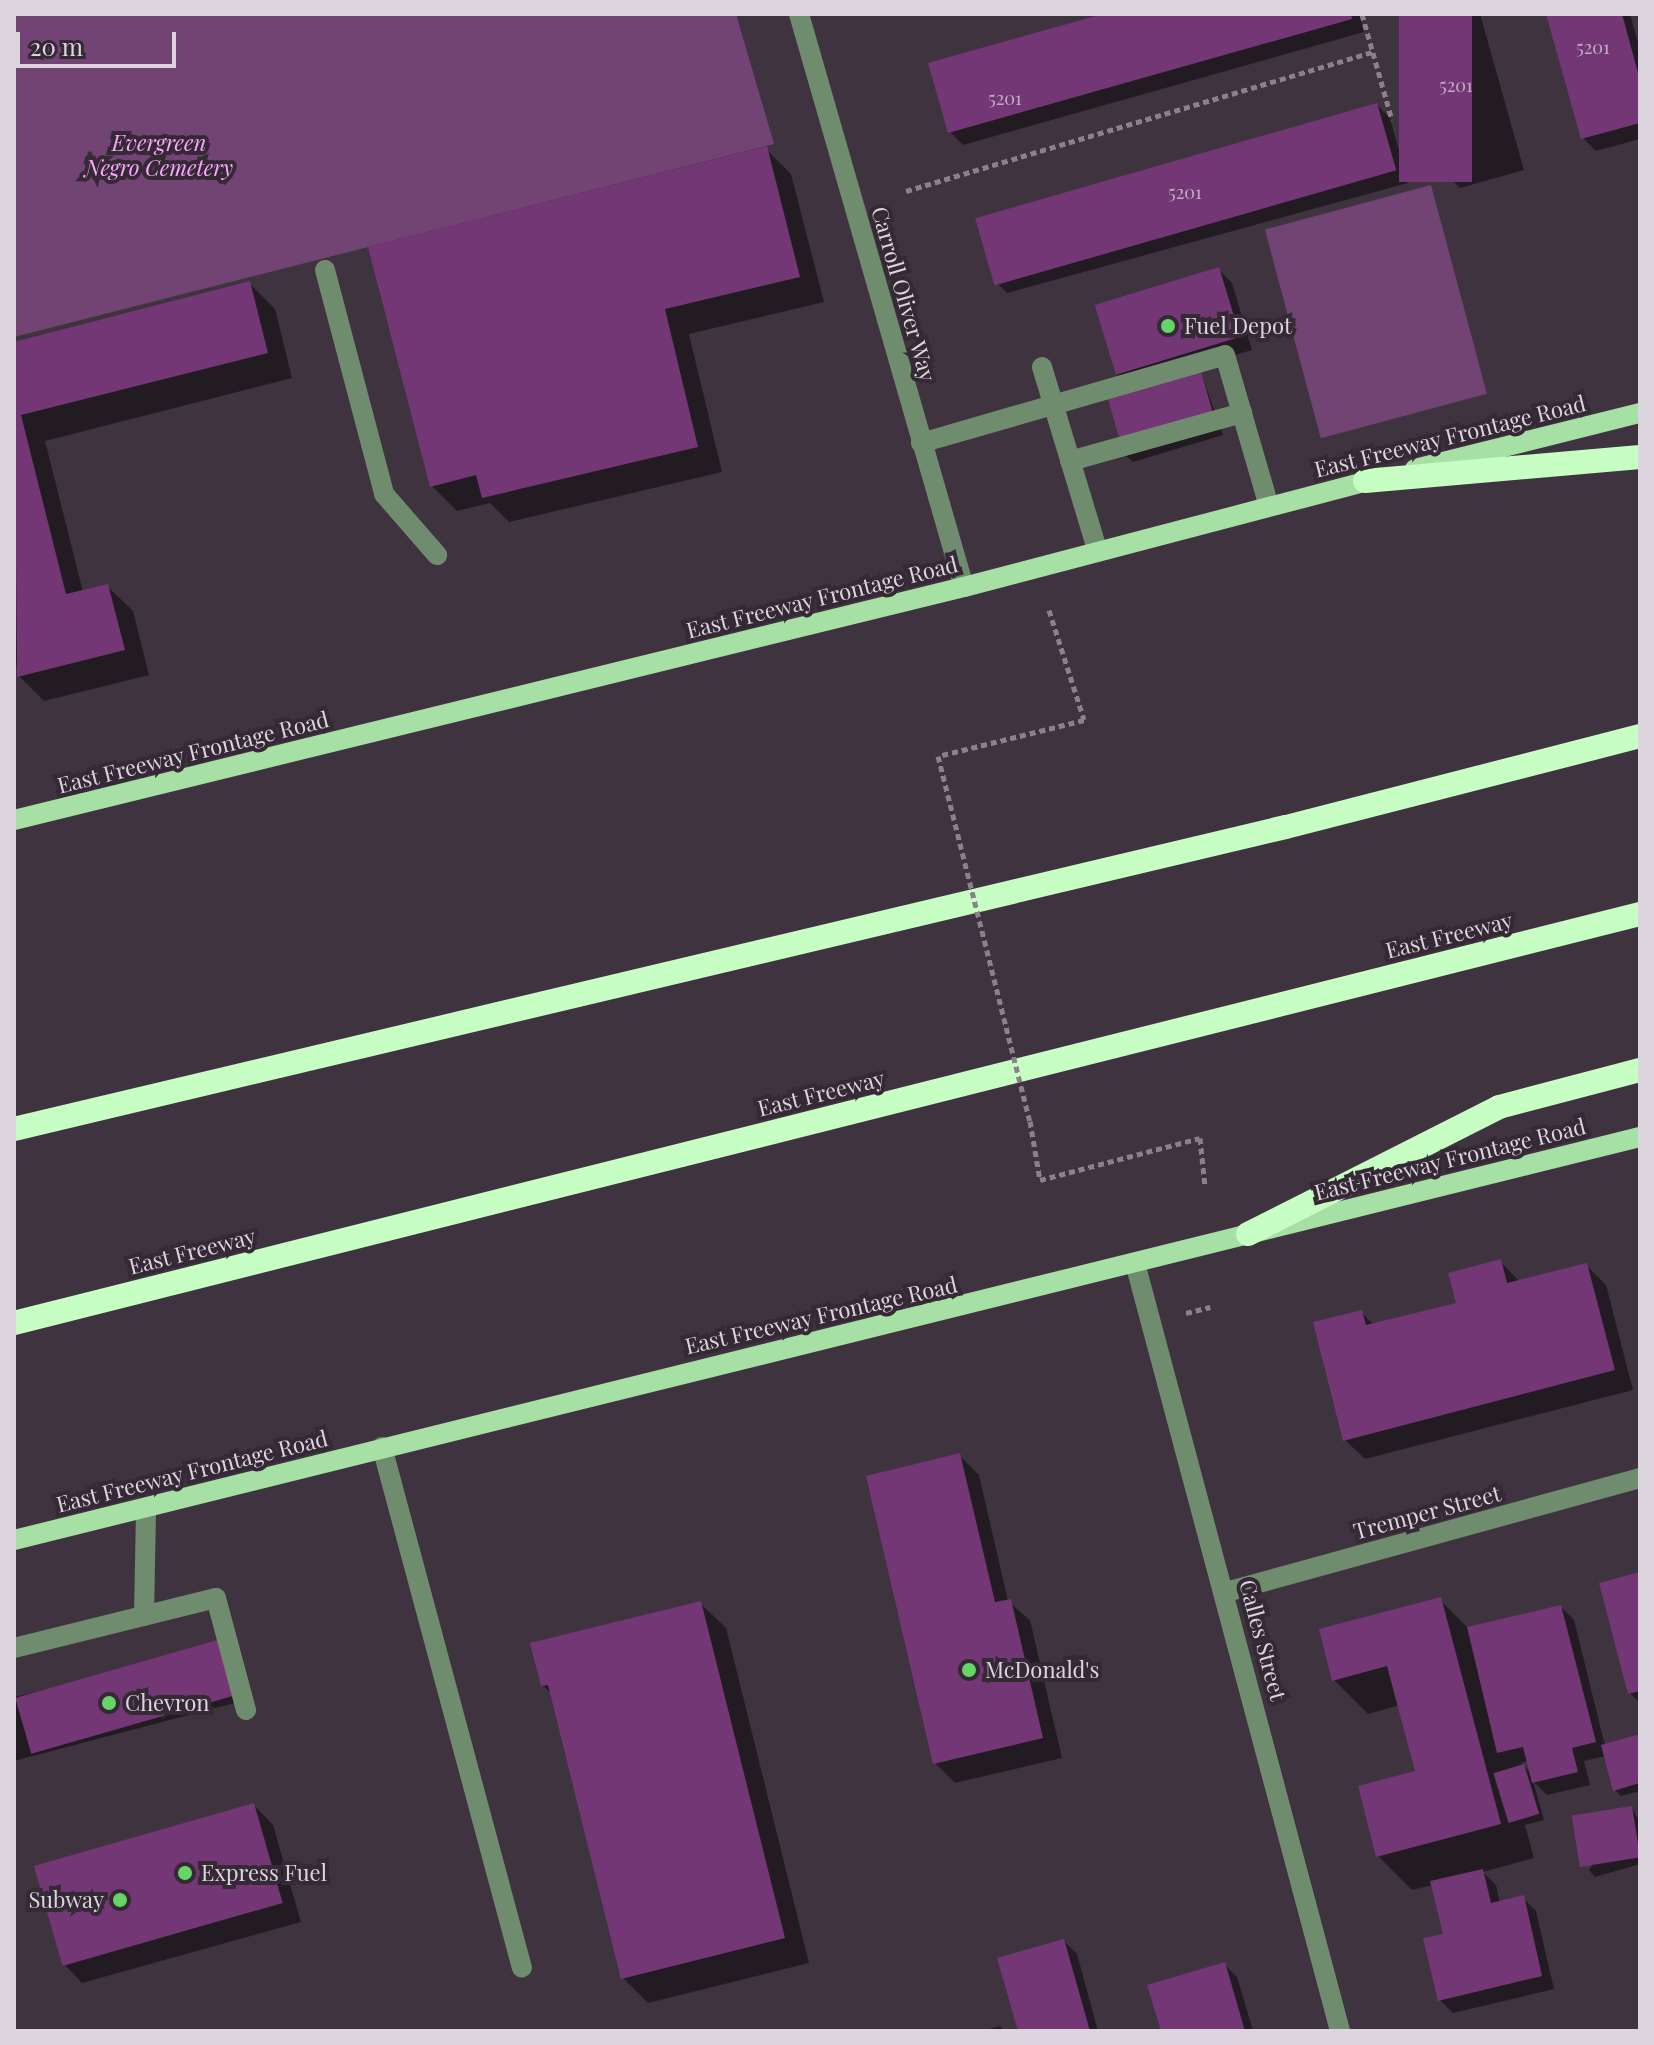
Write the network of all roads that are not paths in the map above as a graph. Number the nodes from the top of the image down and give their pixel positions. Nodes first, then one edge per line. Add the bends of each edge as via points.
1 (799, 14) edge
2 (325, 270) dead end
3 (1042, 367) dead end
4 (1054, 404) junction
5 (1242, 413) junction
6 (1640, 413) edge
7 (921, 443) junction
8 (1640, 457) edge
9 (1070, 461) junction
10 (1365, 481) junction
11 (1269, 506) junction
12 (1098, 552) junction
13 (437, 555) dead end
14 (964, 587) junction
15 (1640, 736) edge
16 (14, 820) edge
17 (1640, 914) edge
18 (1640, 1070) edge
19 (14, 1129) edge
20 (1640, 1137) edge
21 (1248, 1234) junction
22 (1135, 1263) junction
23 (14, 1323) edge
24 (382, 1447) junction
25 (1640, 1478) edge
26 (146, 1508) junction
27 (14, 1540) edge
28 (1226, 1592) junction
29 (144, 1616) junction
30 (14, 1648) edge
31 (246, 1710) dead end
32 (522, 1968) dead end
33 (1340, 2031) edge

1 - 7 street, Carroll Oliver Way
2 - 13 street via 384,494
3 - 4 street
4 - 5 street via 1225,355
4 - 7 street
4 - 9 street
5 - 9 street
5 - 11 street
6 - 10 main road, East Freeway Frontage Road
7 - 14 street, Carroll Oliver Way
8 - 10 highway
9 - 12 street
10 - 11 main road, East Freeway Frontage Road
11 - 12 main road, East Freeway Frontage Road
12 - 14 main road, East Freeway Frontage Road
14 - 16 main road, East Freeway Frontage Road
15 - 19 highway via 1286,827
17 - 23 highway, East Freeway
18 - 21 highway via 1499,1107
20 - 21 main road, East Freeway Frontage Road
21 - 22 main road, East Freeway Frontage Road
22 - 24 main road, East Freeway Frontage Road
22 - 28 street, Calles Street
24 - 26 main road, East Freeway Frontage Road
24 - 32 street
25 - 28 street, Tremper Street
26 - 27 main road, East Freeway Frontage Road
26 - 29 street
28 - 33 street, Calles Street
29 - 30 street
29 - 31 street via 216,1598

